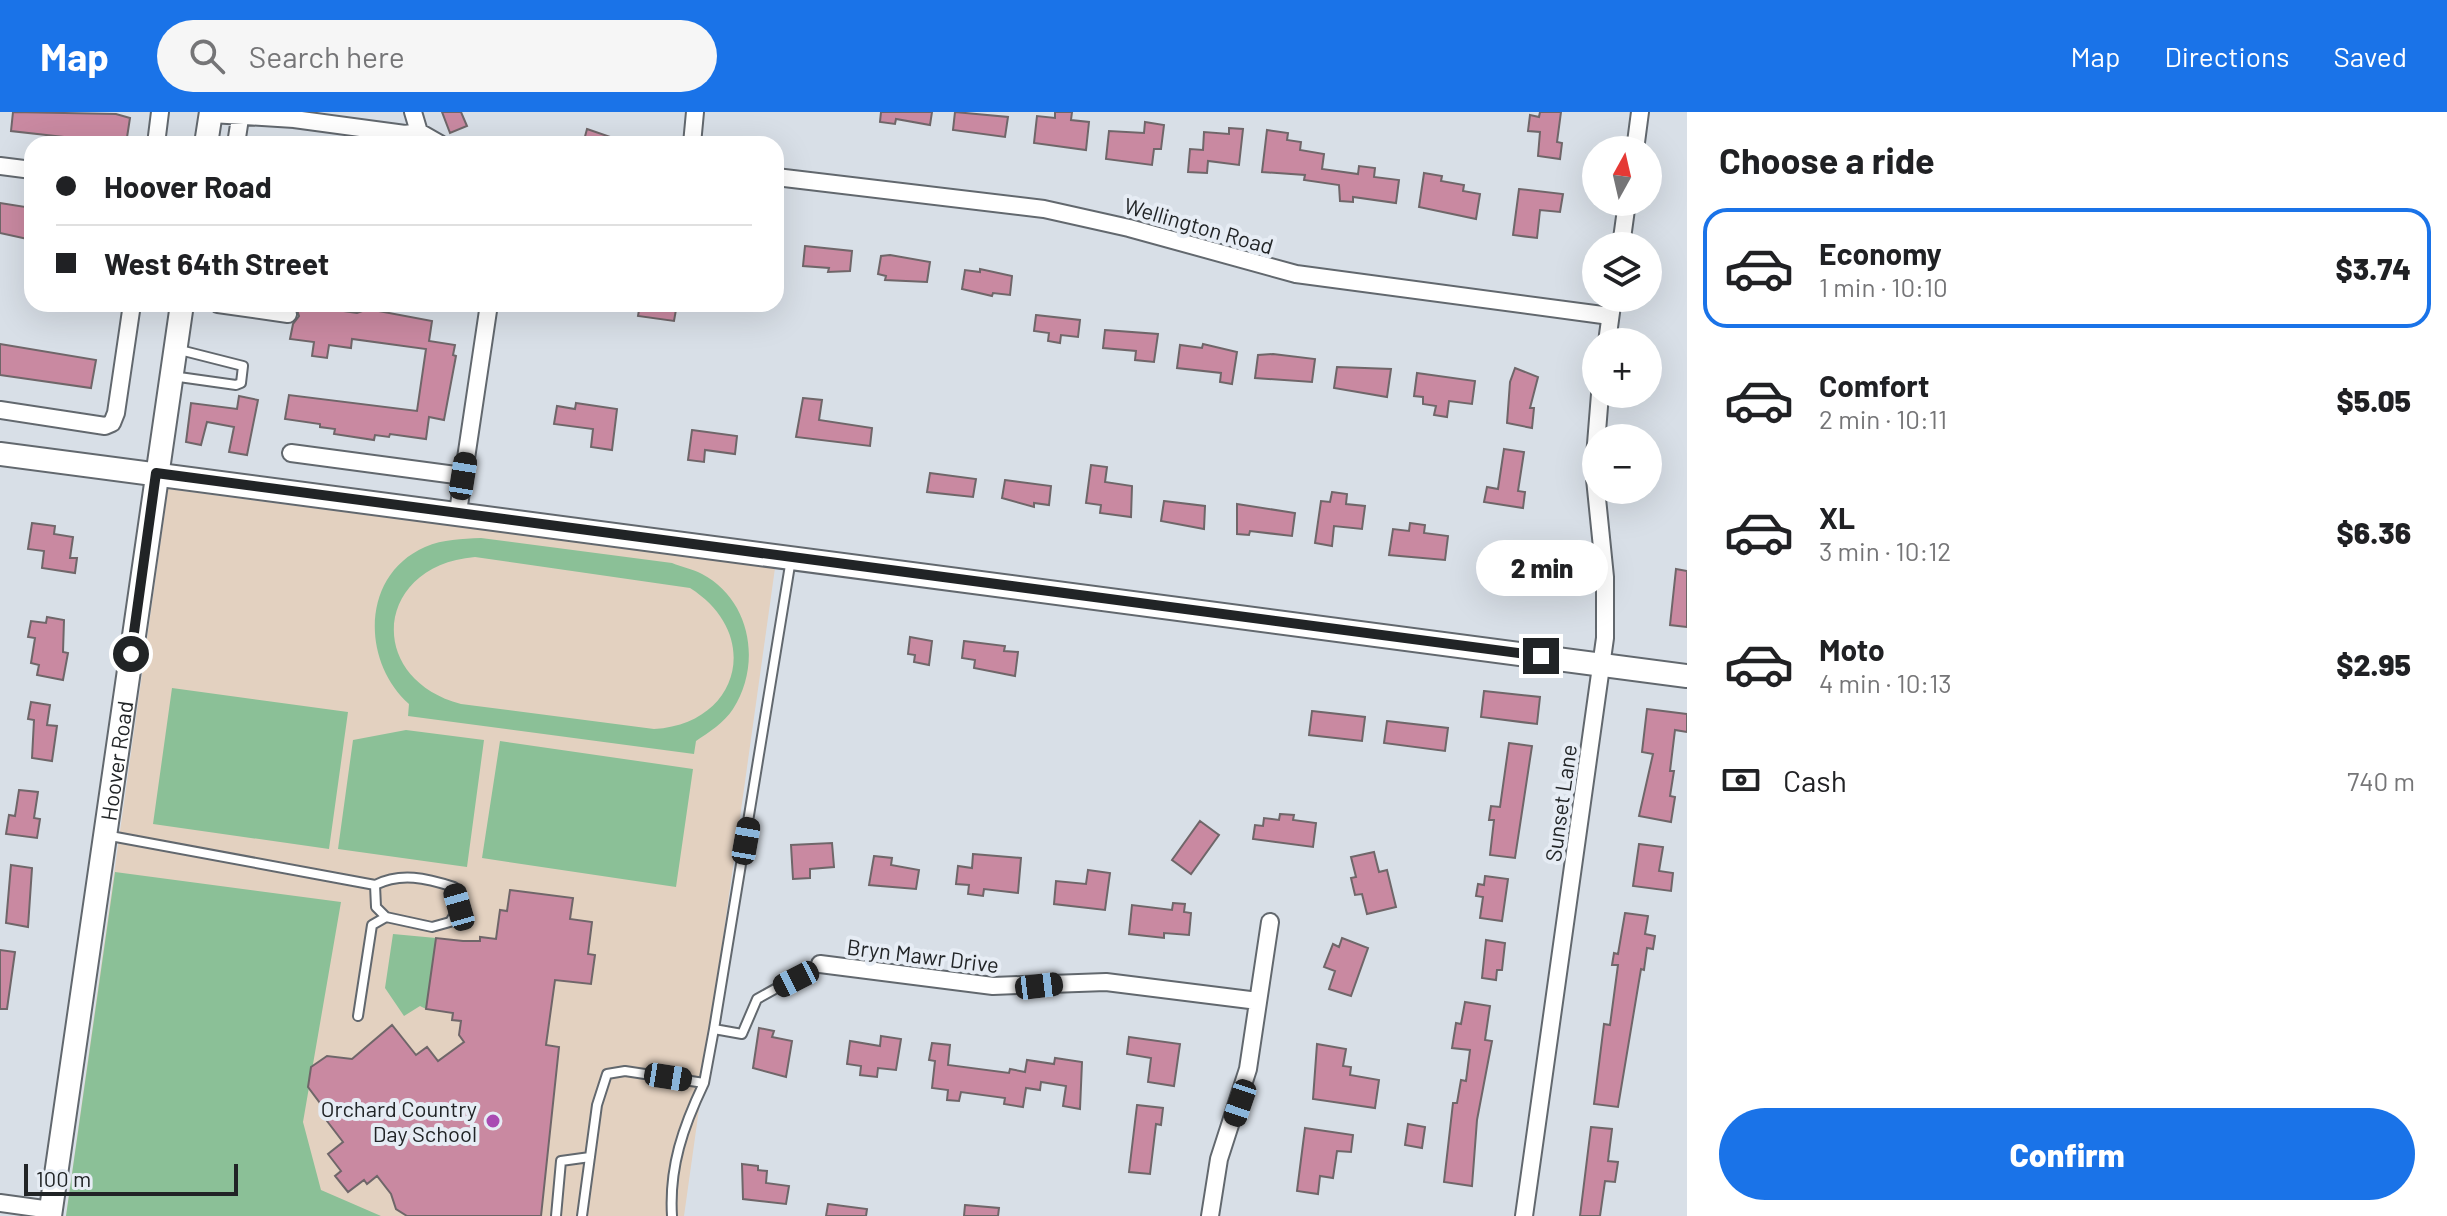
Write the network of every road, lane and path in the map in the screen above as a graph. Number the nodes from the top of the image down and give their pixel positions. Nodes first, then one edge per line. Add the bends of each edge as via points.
1 (160, 112) edge
2 (695, 112) edge
3 (1640, 112) edge
4 (211, 113) edge
5 (409, 113) edge
6 (241, 114) edge
7 (419, 132) junction
8 (157, 136) edge
9 (207, 136) edge
10 (237, 136) edge
11 (426, 136) edge
12 (693, 136) edge
13 (1637, 136) edge
14 (0, 166) edge
15 (24, 169) edge
16 (784, 178) edge
17 (131, 312) edge
18 (181, 312) edge
19 (274, 312) edge
20 (488, 312) edge
21 (1611, 312) edge
22 (288, 314) dead end
23 (1610, 316) junction
24 (1609, 328) edge
25 (175, 349) junction
26 (171, 376) junction
27 (1599, 408) edge
28 (0, 410) edge
29 (291, 453) dead end
30 (0, 454) edge
31 (156, 473) junction
32 (463, 476) junction
33 (458, 512) junction
34 (792, 556) junction
35 (1601, 664) junction
36 (1687, 676) edge
37 (105, 835) junction
38 (375, 885) junction
39 (386, 917) junction
40 (1270, 922) dead end
41 (820, 964) joint
42 (1258, 1001) junction
43 (358, 1016) dead end
44 (714, 1029) junction
45 (704, 1083) junction
46 (590, 1157) junction
47 (0, 1203) edge
48 (50, 1213) edge
49 (556, 1216) edge
50 (582, 1216) edge
51 (672, 1216) edge
52 (1210, 1216) edge
53 (1524, 1216) edge

1 - 8 street
2 - 12 street
3 - 13 street
4 - 6 street
4 - 9 street
5 - 7 street
6 - 7 street
6 - 10 street
7 - 11 street
14 - 15 street
16 - 23 street, Wellington Road via 1044,209 1296,274
17 - 28 street via 115,418 109,424
18 - 25 street, Hoover Road
19 - 22 street
20 - 32 street
21 - 23 street
23 - 24 street
25 - 26 street, Hoover Road
25 - 26 lane via 234,361 244,371 236,385
26 - 31 street, Hoover Road
27 - 35 street, Sunset Lane via 1594,469 1606,590
29 - 32 street
30 - 31 street
31 - 33 street
31 - 37 street, Hoover Road
32 - 33 street
33 - 34 street
34 - 35 street
34 - 44 lane
35 - 36 street
35 - 53 street, Sunset Lane
37 - 38 lane
37 - 48 street, Hoover Road
38 - 39 lane via 376,907
38 - 39 lane via 392,876 454,887 459,907 450,922 432,927
39 - 43 lane via 372,925
40 - 42 street
41 - 42 street, Bryn Mawr Drive via 993,986 1106,982
41 - 44 lane via 757,999 742,1034
42 - 52 street via 1245,1083 1219,1159
44 - 45 lane
45 - 46 lane via 625,1071 607,1074
45 - 51 lane via 683,1128 670,1185
46 - 49 lane via 561,1161
46 - 50 lane
47 - 48 street

